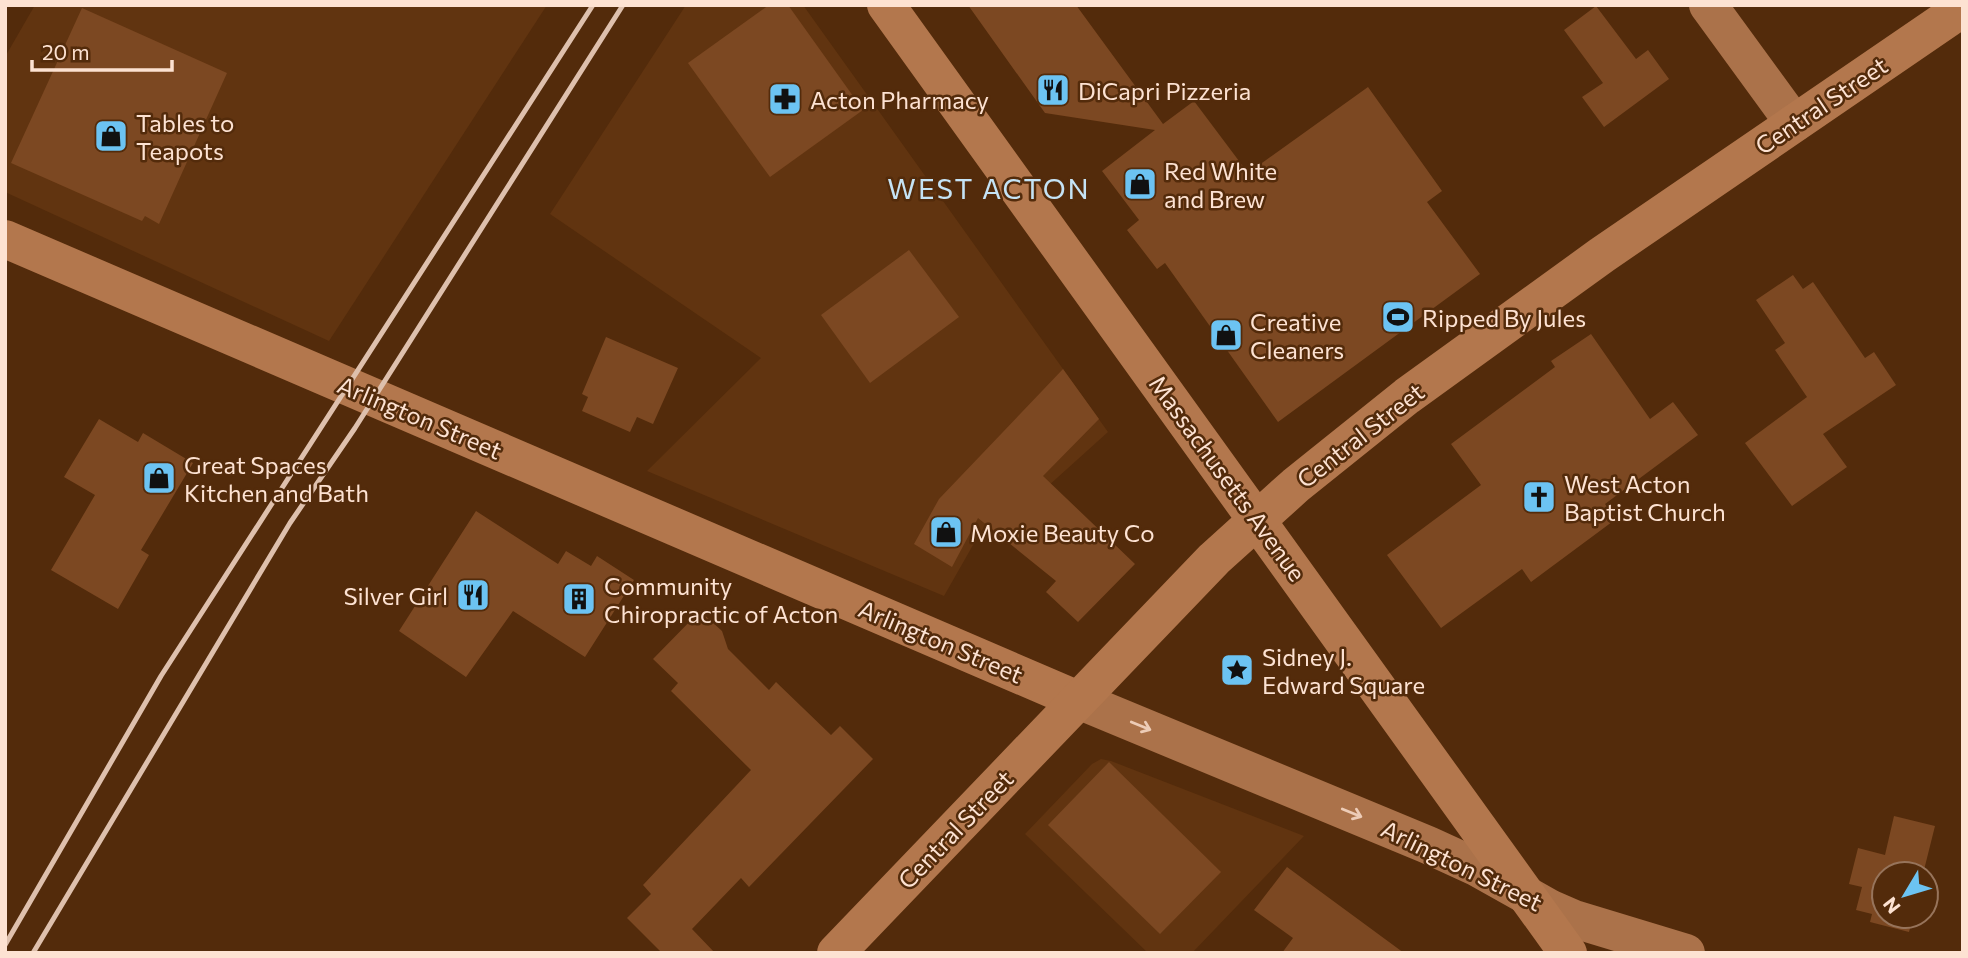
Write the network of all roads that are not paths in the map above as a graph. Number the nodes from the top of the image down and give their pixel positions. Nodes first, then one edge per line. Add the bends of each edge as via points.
1 (886, 5) edge
2 (1708, 5) edge
3 (1963, 8) edge
4 (1794, 123) junction
5 (5, 239) edge
6 (1257, 519) junction
7 (1078, 701) junction
8 (1529, 897) junction
9 (836, 953) edge
10 (1568, 953) edge
11 (1686, 953) edge

1 - 6 street, Massachusetts Avenue
2 - 4 street
3 - 4 street, Central Street
4 - 6 street, Central Street via 1438,373
5 - 7 street, Arlington Street
6 - 7 street, Central Street
6 - 8 street, Massachusetts Avenue
7 -> 8 street, Arlington Street via 1428,845
7 - 9 street, Central Street
8 - 10 street, Massachusetts Avenue
8 - 11 street, Arlington Street via 1574,919

